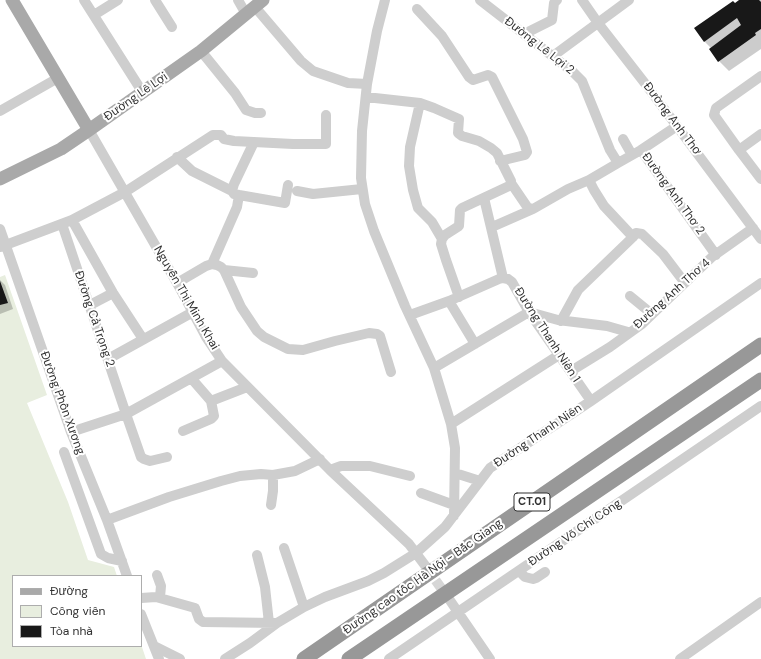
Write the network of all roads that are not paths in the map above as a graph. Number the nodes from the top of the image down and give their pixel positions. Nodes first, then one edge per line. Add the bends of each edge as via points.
1 (12, 0) edge
2 (84, 0) edge
3 (118, 0) edge
4 (155, 0) edge
5 (238, 0) edge
6 (385, 0) edge
7 (480, 0) edge
8 (557, 0) edge
9 (582, 0) edge
10 (629, 0) edge
11 (254, 7) edge
12 (417, 9) dead end
13 (94, 15) junction
14 (598, 23) junction
15 (172, 27) dead end
16 (524, 34) junction
17 (201, 51) junction
18 (553, 56) junction
19 (761, 76) edge
20 (58, 78) junction
21 (367, 84) junction
22 (144, 93) junction
23 (366, 97) junction
24 (420, 103) junction
25 (1, 109) edge
26 (261, 113) dead end
27 (326, 115) dead end
28 (677, 126) junction
29 (89, 130) junction
30 (761, 134) edge
31 (623, 139) dead end
32 (254, 142) junction
33 (739, 150) junction
34 (636, 152) junction
35 (177, 157) junction
36 (500, 161) junction
37 (618, 163) junction
38 (760, 174) edge
39 (0, 179) edge
40 (589, 180) junction
41 (511, 183) junction
42 (288, 185) dead end
43 (362, 189) junction
44 (297, 191) dead end
45 (124, 192) junction
46 (235, 193) junction
47 (484, 198) junction
48 (533, 209) junction
49 (72, 220) junction
50 (62, 224) junction
51 (492, 227) junction
52 (753, 228) junction
53 (0, 229) edge
54 (633, 237) junction
55 (442, 239) junction
56 (761, 239) edge
57 (3, 245) edge
58 (716, 255) junction
59 (212, 264) junction
60 (224, 270) junction
61 (253, 273) dead end
62 (504, 278) junction
63 (177, 282) junction
64 (685, 283) junction
65 (761, 283) edge
66 (113, 293) junction
67 (630, 296) dead end
68 (454, 299) junction
69 (90, 305) junction
70 (193, 312) junction
71 (530, 312) junction
72 (652, 314) junction
73 (410, 315) junction
74 (561, 321) junction
75 (628, 332) junction
76 (143, 339) junction
77 (475, 344) junction
78 (761, 345) edge
79 (559, 356) junction
80 (108, 359) junction
81 (222, 361) junction
82 (434, 368) junction
83 (571, 371) junction
84 (391, 372) dead end
85 (191, 378) junction
86 (761, 380) edge
87 (247, 387) junction
88 (211, 401) junction
89 (591, 401) junction
90 (761, 406) edge
91 (126, 414) junction
92 (451, 424) junction
93 (182, 431) dead end
94 (71, 432) junction
95 (64, 452) dead end
96 (167, 457) dead end
97 (320, 459) junction
98 (330, 470) junction
99 (455, 473) junction
100 (273, 475) junction
101 (410, 476) dead end
102 (480, 481) junction
103 (421, 493) dead end
104 (271, 505) dead end
105 (454, 510) junction
106 (107, 520) junction
107 (284, 548) dead end
108 (416, 552) junction
109 (257, 556) dead end
110 (122, 561) junction
111 (427, 568) tunnel mouth
112 (519, 571) junction
113 (545, 572) dead end
114 (127, 575) edge
115 (156, 575) dead end
116 (160, 597) junction
117 (142, 598) edge
118 (449, 598) tunnel mouth
119 (761, 602) edge
120 (304, 607) junction
121 (457, 612) junction
122 (142, 616) edge
123 (273, 623) junction
124 (154, 646) junction
125 (159, 659) edge
126 (180, 659) edge
127 (224, 659) edge
128 (304, 659) edge
129 (349, 659) edge
130 (388, 659) edge
131 (490, 659) edge
132 (680, 659) edge

1 - 20 main road, Nguyễn Thị Minh Khai
2 - 13 street
3 - 13 street
4 - 15 street
5 - 11 street
6 - 21 street
7 - 16 street, Đường Lê Lợi 2
8 - 16 street via 554,3 552,20
9 - 14 street, Đường Anh Thơ
10 - 14 street
11 - 17 main road, Đường Lê Lợi
11 - 21 street via 300,61 313,71 348,83
12 - 36 street via 442,36 469,77 473,80 490,76 498,90 527,152 525,155
13 - 22 street
14 - 18 street
14 - 28 street, Đường Anh Thơ
16 - 18 street, Đường Lê Lợi 2
17 - 22 main road, Đường Lê Lợi
17 - 26 street via 246,110
18 - 37 street, Đường Lê Lợi 2 via 582,81 610,150
19 - 33 street via 716,108 714,115
20 - 25 street
20 - 29 main road, Nguyễn Thị Minh Khai
21 - 23 street
22 - 29 main road, Đường Lê Lợi
23 - 24 street
23 - 43 street via 362,131
24 - 36 street via 459,119 458,133 486,144 497,153
24 - 55 street via 410,146 409,166 418,208 432,222
27 - 32 street via 326,144
28 - 34 street, Đường Anh Thơ 2
28 - 52 street, Đường Anh Thơ
29 - 39 main road, Đường Lê Lợi via 61,149
29 - 45 street, Nguyễn Thị Minh Khai
30 - 33 street
31 - 34 street
32 - 35 street via 228,140 218,134 206,138
32 - 46 street
33 - 38 street
34 - 37 street
34 - 58 street, Đường Anh Thơ 2
35 - 45 street
35 - 46 street via 192,172
36 - 41 street
37 - 40 street
40 - 48 street
40 - 54 street via 604,206
41 - 47 street
41 - 48 street via 528,208
42 - 46 street via 285,203
43 - 44 street via 313,194
43 - 73 street via 374,231
45 - 49 street
45 - 63 street, Nguyễn Thị Minh Khai
46 - 59 street via 234,213
47 - 51 street
47 - 55 street via 462,208 459,226
48 - 51 street
49 - 50 street
49 - 66 street
50 - 57 street
50 - 69 street, Đường Cả Trọng 2
51 - 62 street
52 - 56 street, Đường Anh Thơ
52 - 58 street, Đường Anh Thơ 4
53 - 57 street, Đường Phồn Xương
54 - 64 street via 636,233 642,234 663,254
54 - 74 street via 578,290
55 - 68 street
57 - 94 street, Đường Phồn Xương
58 - 64 street, Đường Anh Thơ 4
59 - 60 street
59 - 63 street
60 - 61 street
60 - 84 street via 241,307 264,337 288,349 303,350 369,333 377,334 380,336
62 - 68 street, Đường Thanh Niên 1
62 - 71 street, Đường Thanh Niên 1 via 512,282
63 - 70 street, Nguyễn Thị Minh Khai
64 - 72 street, Đường Anh Thơ 4
65 - 89 street, Đường Thanh Niên
66 - 69 street
66 - 76 street
67 - 72 street
68 - 73 street, Đường Thanh Niên 1
68 - 77 street
69 - 80 street, Đường Cả Trọng 2
70 - 76 street
70 - 81 street, Nguyễn Thị Minh Khai
71 - 74 street
71 - 77 street
71 - 79 street, Đường Thanh Niên 1
72 - 75 street, Đường Anh Thơ 4
73 - 82 street
74 - 75 street via 607,326
75 - 83 street, Đường Anh Thơ 4 via 610,347
76 - 80 street
77 - 82 street
78 - 128 highway, Đường cao tốc Hà Nội - Bắc Giang / CT.01
79 - 83 street, Đường Thanh Niên 1
79 - 92 street
80 - 91 street, Đường Cả Trọng 2
81 - 85 street
81 - 87 street, Nguyễn Thị Minh Khai
82 - 92 street
83 - 89 street, Đường Thanh Niên 1
85 - 88 street
85 - 91 street
86 - 129 highway, Đường cao tốc Hà Nội - Bắc Giang / CT.01
87 - 88 street
87 - 97 street, Nguyễn Thị Minh Khai
88 - 93 street via 214,416
89 - 102 street, Đường Thanh Niên via 490,468
90 - 112 street, Đường Võ Chí Công
91 - 94 street
91 - 96 street, Đường Cả Trọng 2 via 141,457 150,461
92 - 99 street via 455,448
94 - 106 street, Đường Phồn Xương
95 - 110 street via 100,554
97 - 98 street, Nguyễn Thị Minh Khai
97 - 100 street via 295,471
98 - 101 street via 341,466 370,466
98 - 108 street, Nguyễn Thị Minh Khai
99 - 102 street
99 - 105 street
100 - 104 street
100 - 106 street via 240,476 169,497
102 - 105 street, Đường Thanh Niên
103 - 105 street
105 - 108 street, Đường Thanh Niên via 445,527
106 - 110 street, Đường Phồn Xương
107 - 120 street
108 - 111 street, Nguyễn Thị Minh Khai
108 - 120 street, Đường Thanh Niên via 368,581
109 - 123 street
110 - 114 street, Đường Phồn Xương
112 - 113 street via 525,577 533,579
112 - 121 street, Đường Võ Chí Công
115 - 116 street via 161,586
116 - 117 street
116 - 123 street via 195,608 203,622
118 - 121 street
119 - 132 street
120 - 123 street, Đường Thanh Niên
121 - 130 street, Đường Võ Chí Công
121 - 131 street
122 - 124 street
123 - 127 street, Đường Thanh Niên via 250,643
124 - 125 street
124 - 126 street

